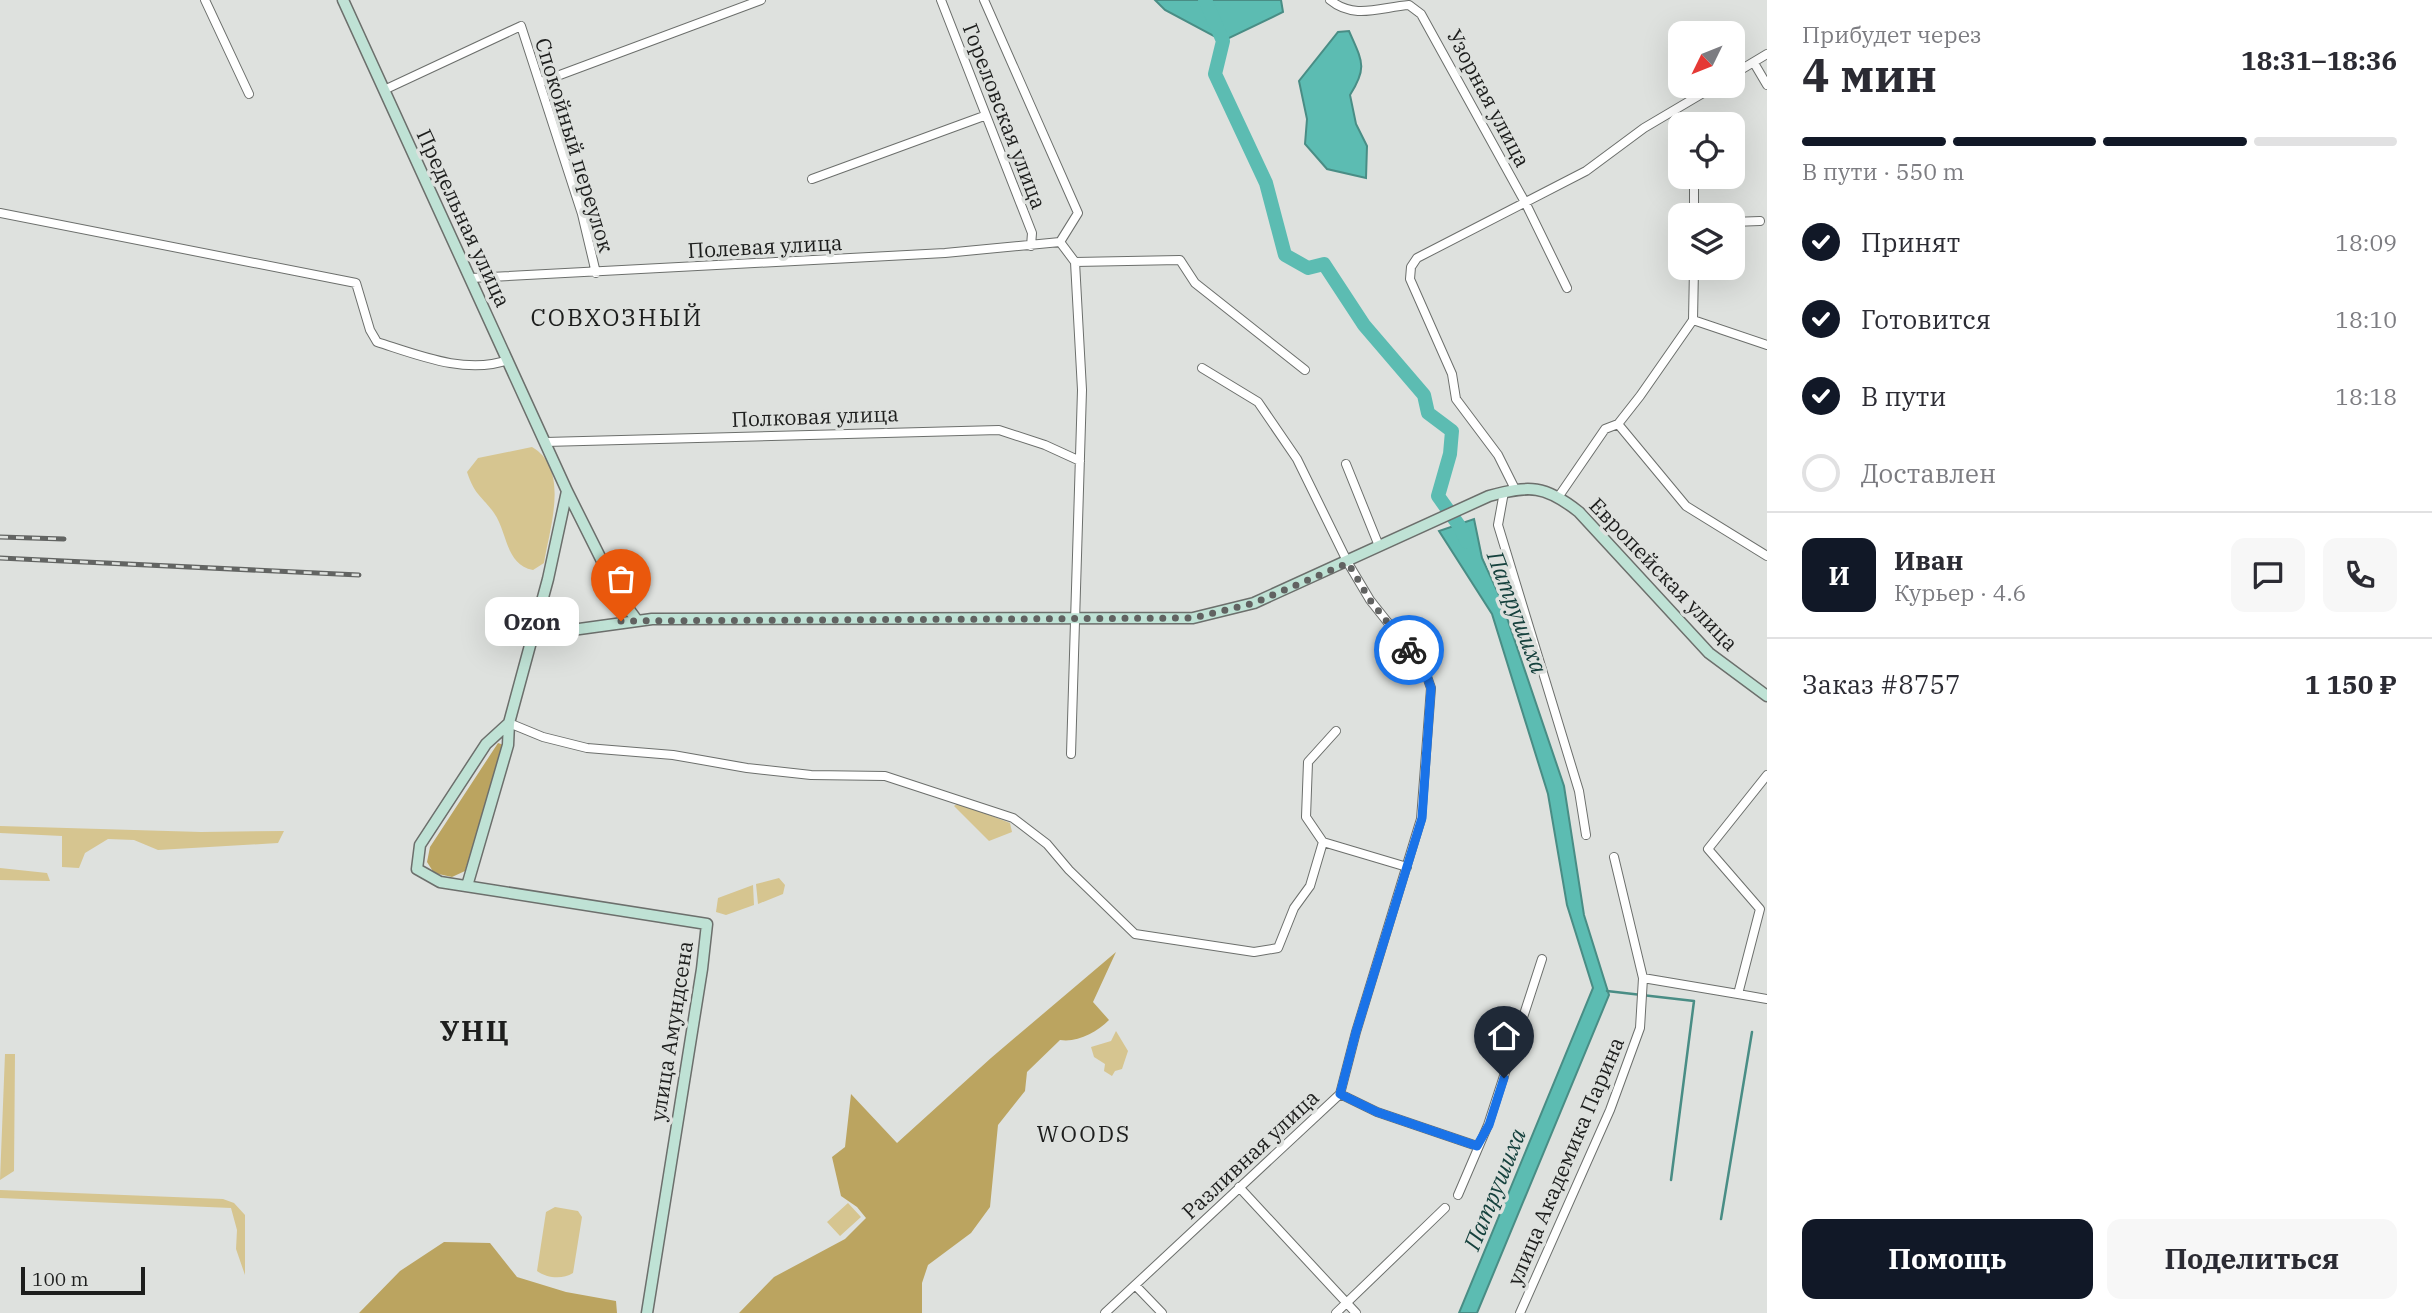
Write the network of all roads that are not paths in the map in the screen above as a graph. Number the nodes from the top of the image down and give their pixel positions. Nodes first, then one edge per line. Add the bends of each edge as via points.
1 (205, 0) edge
2 (343, 0) edge
3 (761, 0) edge
4 (940, 0) edge
5 (984, 0) edge
6 (1330, 0) edge
7 (1767, 54) edge
8 (1754, 63) junction
9 (1745, 68) edge
10 (541, 82) junction
11 (1767, 85) edge
12 (384, 90) junction
13 (249, 94) dead end
14 (1695, 98) edge
15 (984, 116) junction
16 (812, 179) dead end
17 (1526, 204) junction
18 (0, 214) edge
19 (1760, 221) dead end
20 (1745, 222) edge
21 (1060, 242) junction
22 (1031, 246) junction
23 (1075, 262) junction
24 (596, 273) junction
25 (471, 278) junction
26 (1694, 280) edge
27 (1567, 288) dead end
28 (1693, 320) junction
29 (1767, 345) edge
30 (508, 360) junction
31 (1202, 368) dead end
32 (1306, 370) dead end
33 (1618, 424) junction
34 (545, 442) junction
35 (1080, 461) junction
36 (1346, 464) dead end
37 (1510, 490) junction
38 (567, 491) junction
39 (1559, 496) junction
40 (1380, 546) junction
41 (1767, 556) edge
42 (1348, 563) junction
43 (636, 619) junction
44 (1076, 619) junction
45 (534, 632) junction
46 (1767, 696) edge
47 (509, 723) junction
48 (1336, 731) dead end
49 (1071, 754) dead end
50 (1767, 775) edge
51 (1586, 835) dead end
52 (1323, 842) junction
53 (1614, 857) dead end
54 (1407, 867) junction
55 (467, 886) junction
56 (1764, 910) edge
57 (1542, 960) dead end
58 (1643, 978) junction
59 (1738, 994) junction
60 (1767, 999) edge
61 (1340, 1094) junction
62 (1477, 1146) junction
63 (1240, 1187) junction
64 (1458, 1195) dead end
65 (1446, 1208) dead end
66 (1135, 1285) junction
67 (1347, 1303) junction
68 (647, 1313) edge
69 (1105, 1313) edge
70 (1162, 1313) edge
71 (1336, 1313) edge
72 (1356, 1313) edge
73 (1520, 1313) edge

1 - 13 street
2 - 12 street, Предельная улица
3 - 10 street
4 - 15 street, Гореловская улица
5 - 21 street via 1078,213
6 - 17 street, Узорная улица via 1360,12 1409,5 1421,14
7 - 8 street
8 - 9 street
8 - 11 street
10 - 12 street, Спокойный переулок via 521,26
10 - 24 street, Спокойный переулок
12 - 25 street, Предельная улица
14 - 17 street via 1586,171
15 - 16 street
15 - 22 street, Гореловская улица via 1032,233
17 - 27 street, Узорная улица
17 - 37 street via 1417,257 1410,279 1452,374 1456,399 1498,455
18 - 30 street via 356,284 377,342 460,365
19 - 20 street
21 - 22 street, Полевая улица
21 - 23 street
22 - 24 street, Полевая улица
23 - 32 street via 1180,260 1195,282
23 - 35 street via 1082,390
24 - 25 street, Полевая улица
25 - 30 street, Предельная улица
26 - 28 street
28 - 29 street
28 - 33 street
30 - 34 street, Предельная улица
31 - 42 street, Разливная улица via 1258,402 1297,459
33 - 39 street via 1605,429
33 - 41 street via 1686,506
34 - 35 street, Полковая улица via 999,430
34 - 38 street, Предельная улица
35 - 44 street
36 - 40 street
37 - 39 street, Европейская улица via 1537,488
37 - 40 street, Европейская улица
37 - 51 street via 1498,524 1579,791
38 - 43 street, Предельная улица via 620,597
38 - 45 street
39 - 46 street, Европейская улица via 1602,535 1709,653
40 - 42 street, Европейская улица
42 - 44 street, Европейская улица via 1231,611 1193,618
42 - 54 street, Разливная улица via 1370,600 1424,668 1431,688 1422,818
43 - 44 street, Европейская улица
43 - 45 street, Европейская улица
44 - 49 street
45 - 47 street
47 - 52 street via 587,748 673,755 798,774 885,776 1013,818 1047,844 1135,934 1254,952 1278,948 1294,908 1310,886
47 - 55 street via 508,746
47 - 55 street, улица Амундсена via 486,744 420,845 417,869 440,882
48 - 52 street via 1308,762 1306,817
50 - 56 street via 1708,849
52 - 54 street
53 - 58 street, улица Академика Парина
54 - 61 street, Разливная улица
55 - 68 street, улица Амундсена via 707,924
56 - 59 street
57 - 62 street via 1489,1125
58 - 59 street
58 - 73 street, улица Академика Парина via 1640,1028 1615,1098
59 - 60 street
61 - 62 street via 1377,1112
61 - 63 street, Разливная улица
62 - 64 street
63 - 66 street, Разливная улица
63 - 67 street
65 - 67 street
66 - 69 street, Разливная улица
66 - 70 street
67 - 71 street
67 - 72 street

